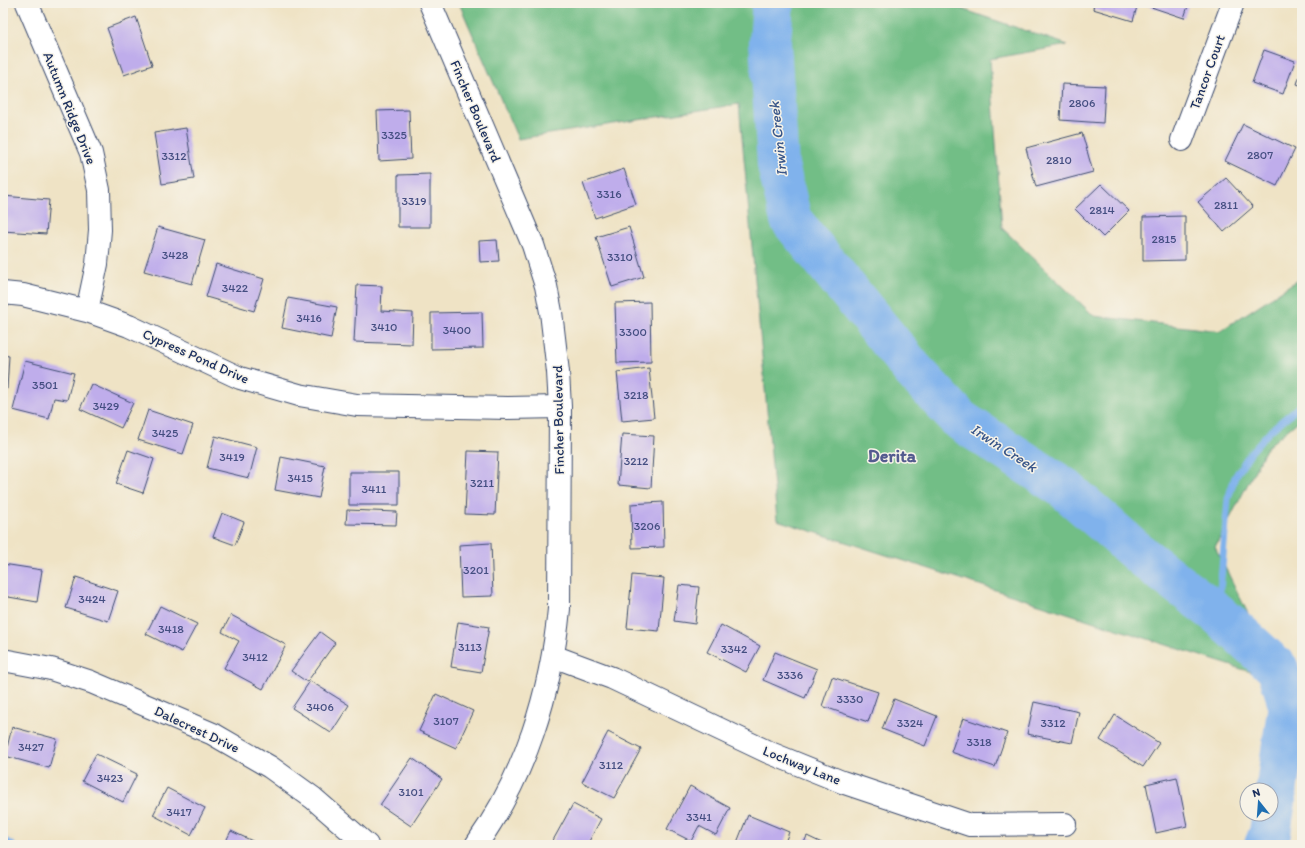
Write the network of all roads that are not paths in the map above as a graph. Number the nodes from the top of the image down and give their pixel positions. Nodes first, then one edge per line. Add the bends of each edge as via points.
1 (26, 3) edge
2 (430, 3) edge
3 (1233, 3) edge
4 (1182, 140) dead end
5 (3, 293) edge
6 (87, 311) junction
7 (560, 407) junction
8 (553, 656) junction
9 (3, 660) edge
10 (1065, 824) dead end
11 (367, 845) edge
12 (476, 845) edge

1 - 6 street, Autumn Ridge Drive via 91,153 99,190 100,236
2 - 7 street, Fincher Boulevard via 533,245 551,312
3 - 4 street, Tancor Court
5 - 6 street, Cypress Pond Drive via 23,295
6 - 7 street, Cypress Pond Drive via 129,326 240,378 299,395 357,405
7 - 8 street, Fincher Boulevard via 559,609
8 - 10 street, Lochway Lane via 612,678 768,752 842,782 962,822
8 - 12 street, Fincher Boulevard via 539,717 528,749 505,799
9 - 11 street, Dalecrest Drive via 51,669 91,682 213,734 276,771 313,798

